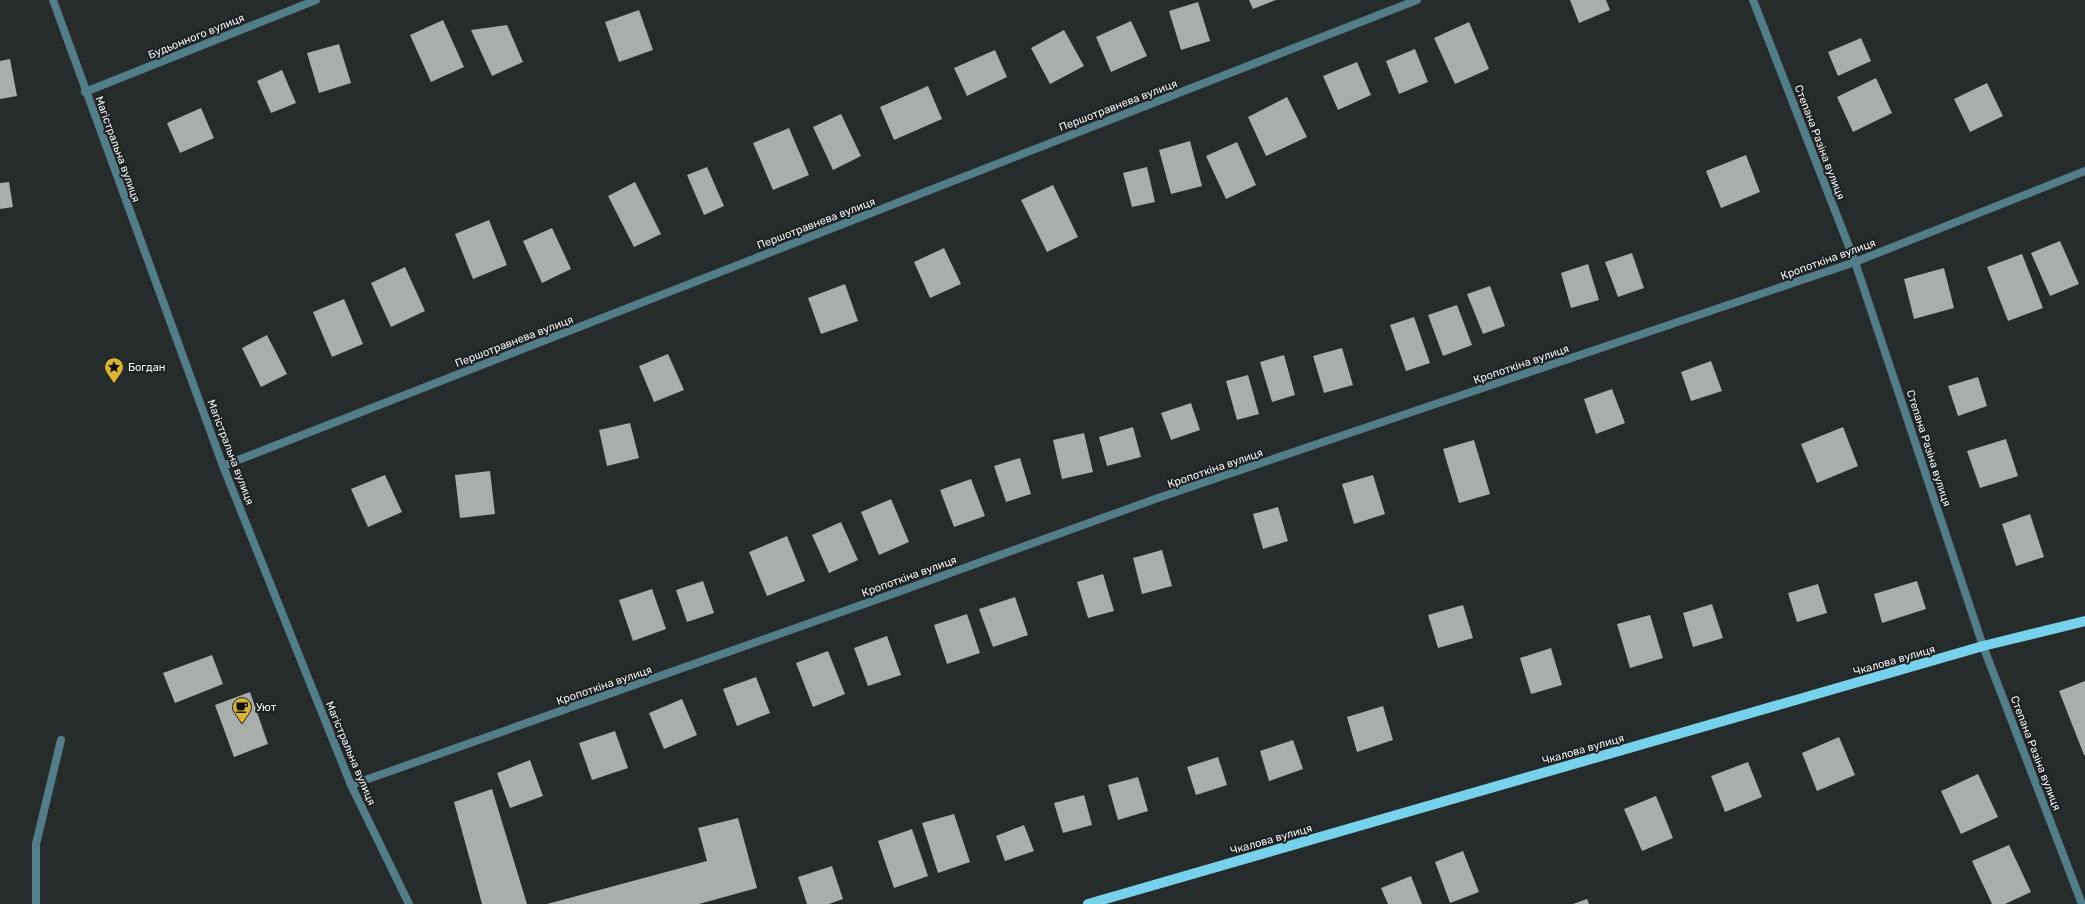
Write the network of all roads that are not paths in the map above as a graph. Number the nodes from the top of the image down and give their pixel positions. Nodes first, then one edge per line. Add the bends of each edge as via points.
1 (53, 0) edge
2 (316, 0) edge
3 (1417, 0) edge
4 (1753, 0) edge
5 (85, 92) junction
6 (2085, 171) edge
7 (1855, 262) junction
8 (223, 466) junction
9 (2085, 621) edge
10 (1983, 646) junction
11 (61, 740) dead end
12 (351, 785) junction
13 (36, 904) edge
14 (409, 904) edge
15 (1088, 904) edge
16 (2082, 904) edge

1 - 5 street, Магістральна вулиця
2 - 5 street, Будьонного вулиця
3 - 8 street, Першотравнева вулиця
4 - 7 street, Степана Разіна вулиця
5 - 8 street, Магістральна вулиця
6 - 7 street, Кропоткіна вулиця
7 - 10 street, Степана Разіна вулиця
7 - 12 street, Кропоткіна вулиця via 1158,498 838,614
8 - 12 street, Магістральна вулиця
9 - 10 main road, Чкалова вулиця
10 - 15 main road, Чкалова вулиця
10 - 16 street, Степана Разіна вулиця
11 - 13 street via 36,844
12 - 14 street, Магістральна вулиця

